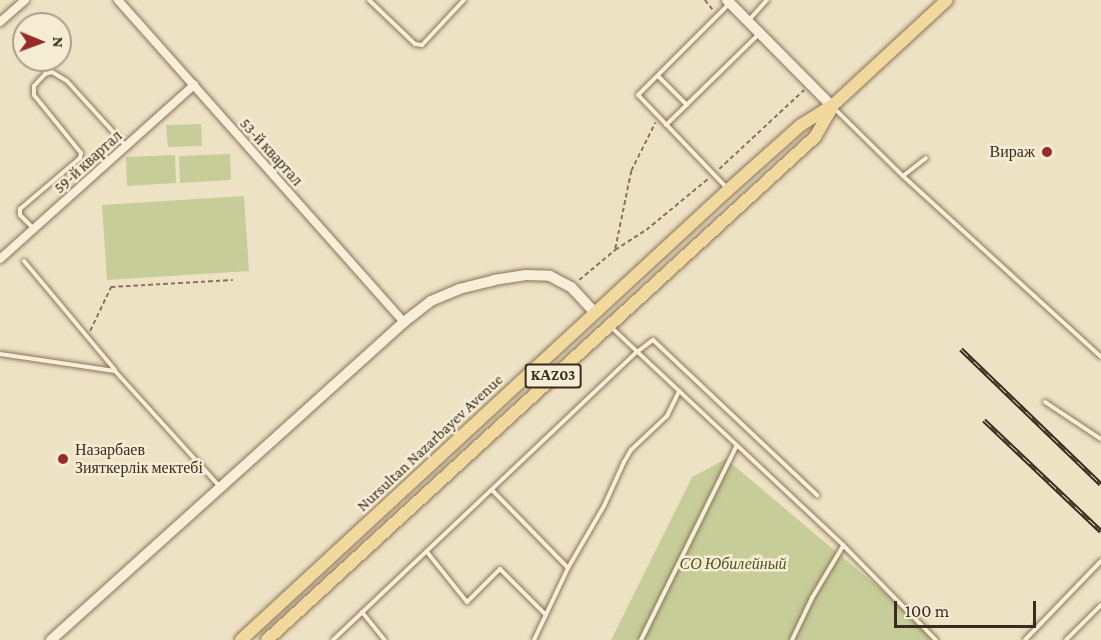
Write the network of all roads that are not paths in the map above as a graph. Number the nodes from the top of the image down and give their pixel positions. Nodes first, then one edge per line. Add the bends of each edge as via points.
1 (24, 0) edge
2 (118, 0) edge
3 (369, 0) edge
4 (464, 0) edge
5 (767, 0) edge
6 (947, 0) edge
7 (728, 2) edge
8 (748, 21) junction
9 (0, 22) edge
10 (760, 33) junction
11 (658, 76) junction
12 (194, 86) junction
13 (687, 105) junction
14 (832, 106) junction
15 (666, 125) junction
16 (126, 146) junction
17 (926, 158) dead end
18 (903, 176) junction
19 (728, 189) junction
20 (33, 229) junction
21 (0, 246) edge
22 (3, 256) edge
23 (24, 261) dead end
24 (595, 313) junction
25 (404, 322) junction
26 (608, 325) junction
27 (637, 352) junction
28 (0, 354) edge
29 (1101, 357) edge
30 (115, 371) junction
31 (679, 391) junction
32 (1045, 402) dead end
33 (1101, 438) edge
34 (737, 445) junction
35 (220, 488) junction
36 (492, 490) junction
37 (817, 495) dead end
38 (843, 545) junction
39 (427, 552) junction
40 (1101, 561) edge
41 (568, 568) junction
42 (1101, 605) edge
43 (362, 612) junction
44 (546, 615) junction
45 (51, 640) edge
46 (241, 640) edge
47 (267, 640) edge
48 (333, 640) edge
49 (385, 640) edge
50 (534, 640) edge
51 (641, 640) edge
52 (792, 640) edge
53 (936, 640) edge
54 (1025, 640) edge
55 (1066, 640) edge

1 - 9 street
2 - 12 street, 53-й квартал
3 - 4 lane via 415,44 422,45
5 - 8 lane
6 - 14 main road, Nursultan Nazarbayev Avenue / KАZ03
7 - 8 street
7 - 11 lane
8 - 10 street
10 - 13 lane
10 - 14 street
11 - 13 lane
11 - 15 lane via 638,95
12 - 16 street, 59-й квартал
12 - 25 street, 53-й квартал
13 - 15 lane
14 - 18 lane
14 - 19 main road, Nursultan Nazarbayev Avenue / KАZ03 via 801,125
14 - 26 main road, Nursultan Nazarbayev Avenue / KАZ03 via 815,137
15 - 19 lane
16 - 20 street, 59-й квартал
16 - 20 lane via 67,81 52,72 45,74 34,86 34,95 81,153 20,210
17 - 18 lane
18 - 29 lane
19 - 24 main road, Nursultan Nazarbayev Avenue / KАZ03
20 - 22 street, 59-й квартал
21 - 22 street
23 - 30 lane
24 - 25 street via 571,287 550,276 526,275 459,289 431,301
24 - 26 main road
24 - 46 main road, Nursultan Nazarbayev Avenue / KАZ03
25 - 35 street
26 - 27 lane
26 - 47 main road, Nursultan Nazarbayev Avenue / KАZ03
27 - 31 lane
27 - 36 lane
27 - 37 lane via 653,340
28 - 30 lane
30 - 35 lane
31 - 34 lane
31 - 41 lane via 662,422 631,450
32 - 33 lane
34 - 38 lane
34 - 51 lane
35 - 45 street
36 - 39 lane
36 - 41 lane
38 - 52 lane
38 - 53 lane
39 - 43 lane
39 - 44 lane via 467,602 500,569
40 - 54 lane
41 - 44 lane
42 - 55 lane
43 - 48 lane
43 - 49 lane
44 - 50 lane

